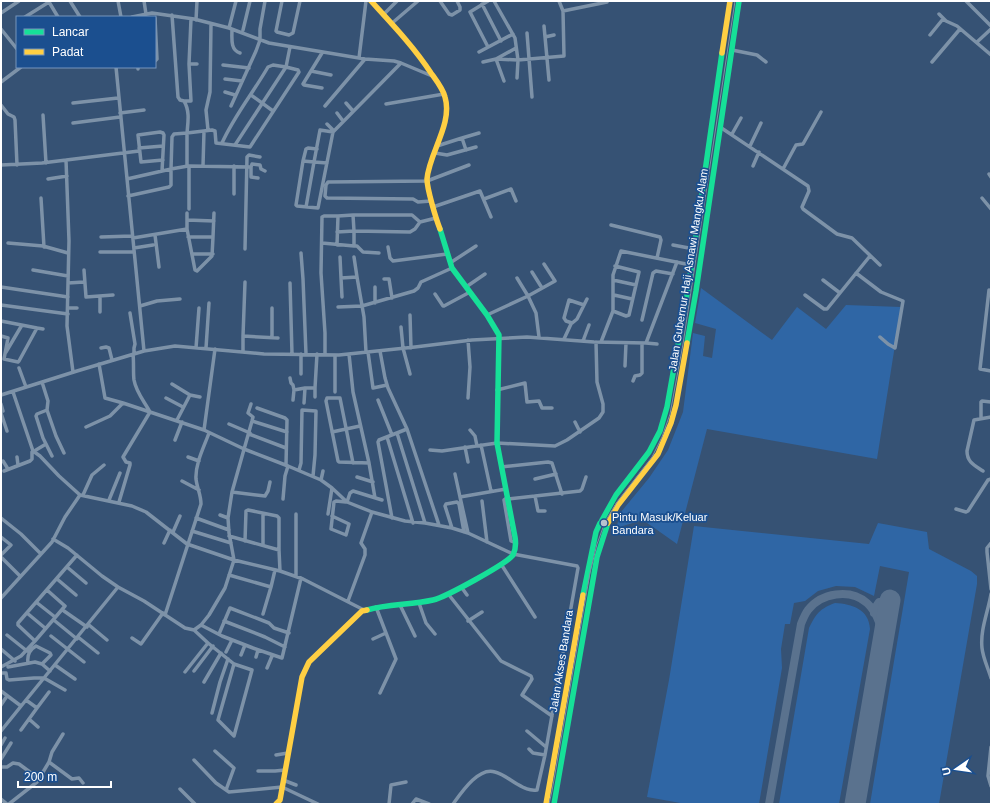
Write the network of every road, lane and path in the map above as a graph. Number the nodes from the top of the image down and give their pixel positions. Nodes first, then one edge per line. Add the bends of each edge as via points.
1 (19, 1) edge
2 (49, 1) edge
3 (70, 1) edge
4 (118, 1) edge
5 (144, 1) edge
6 (197, 1) edge
7 (236, 1) edge
8 (250, 1) edge
9 (265, 1) edge
10 (282, 1) edge
11 (300, 1) edge
12 (366, 1) edge
13 (371, 1) edge
14 (397, 1) edge
15 (418, 1) edge
16 (440, 1) edge
17 (457, 1) edge
18 (488, 1) edge
19 (494, 1) edge
20 (559, 1) edge
21 (730, 1) edge
22 (739, 1) edge
23 (966, 1) edge
24 (607, 2) dead end
25 (482, 4) junction
26 (563, 10) junction
27 (1, 13) edge
28 (146, 14) junction
29 (939, 14) dead end
30 (172, 15) junction
31 (383, 15) junction
32 (26, 16) edge
33 (57, 16) edge
34 (79, 16) edge
35 (121, 16) edge
36 (137, 16) edge
37 (155, 16) edge
38 (194, 19) junction
39 (943, 19) junction
40 (211, 24) junction
41 (391, 24) junction
42 (544, 26) dead end
43 (991, 26) edge
44 (231, 28) junction
45 (1, 29) edge
46 (260, 29) junction
47 (960, 29) junction
48 (991, 29) edge
49 (243, 30) dead end
50 (527, 33) dead end
51 (513, 34) junction
52 (554, 35) dead end
53 (930, 35) dead end
54 (156, 36) edge
55 (544, 36) junction
56 (254, 37) junction
57 (260, 40) junction
58 (500, 41) junction
59 (977, 42) junction
60 (290, 47) junction
61 (488, 47) junction
62 (16, 48) edge
63 (516, 48) junction
64 (731, 50) junction
65 (322, 52) junction
66 (479, 52) dead end
67 (240, 54) dead end
68 (991, 55) edge
69 (546, 57) junction
70 (359, 58) junction
71 (530, 58) junction
72 (365, 59) junction
73 (496, 59) junction
74 (156, 60) edge
75 (518, 60) junction
76 (401, 62) junction
77 (483, 62) dead end
78 (766, 62) dead end
79 (932, 62) dead end
80 (190, 64) junction
81 (197, 64) dead end
82 (223, 65) dead end
83 (286, 67) junction
84 (20, 68) edge
85 (116, 68) edge
86 (249, 68) junction
87 (310, 71) junction
88 (331, 75) dead end
89 (433, 76) junction
90 (517, 78) dead end
91 (225, 79) dead end
92 (548, 80) dead end
93 (504, 81) dead end
94 (1, 82) edge
95 (242, 82) junction
96 (322, 88) dead end
97 (225, 92) dead end
98 (444, 94) junction
99 (251, 95) junction
100 (235, 96) junction
101 (532, 97) dead end
102 (118, 98) junction
103 (184, 101) junction
104 (72, 103) dead end
105 (262, 103) junction
106 (346, 103) dead end
107 (386, 104) dead end
108 (1, 105) edge
109 (231, 106) dead end
110 (325, 106) dead end
111 (144, 110) dead end
112 (274, 111) junction
113 (354, 111) junction
114 (822, 112) dead end
115 (337, 113) dead end
116 (43, 115) dead end
117 (120, 115) junction
118 (742, 118) dead end
119 (344, 121) junction
120 (73, 123) dead end
121 (761, 123) dead end
122 (327, 124) dead end
123 (720, 127) junction
124 (208, 130) junction
125 (204, 131) junction
126 (334, 131) junction
127 (187, 133) junction
128 (479, 133) dead end
129 (732, 134) junction
130 (462, 138) junction
131 (222, 144) junction
132 (235, 145) junction
133 (163, 146) junction
134 (437, 146) junction
135 (750, 146) junction
136 (476, 147) dead end
137 (139, 149) junction
138 (316, 149) junction
139 (466, 150) junction
140 (124, 152) junction
141 (759, 152) junction
142 (435, 153) junction
143 (260, 157) dead end
144 (66, 160) junction
145 (163, 160) junction
146 (303, 161) junction
147 (314, 162) junction
148 (46, 163) junction
149 (327, 163) junction
150 (17, 165) junction
151 (469, 165) dead end
152 (1, 166) edge
153 (188, 166) junction
154 (203, 166) junction
155 (234, 166) junction
156 (753, 166) dead end
157 (248, 167) junction
158 (171, 169) junction
159 (784, 169) junction
160 (162, 171) junction
161 (265, 171) dead end
162 (67, 176) junction
163 (127, 178) junction
164 (258, 178) dead end
165 (48, 179) dead end
166 (426, 181) junction
167 (234, 194) dead end
168 (128, 196) junction
169 (42, 198) dead end
170 (982, 198) dead end
171 (484, 199) junction
172 (516, 202) dead end
173 (432, 204) junction
174 (306, 207) junction
175 (991, 209) edge
176 (214, 213) dead end
177 (353, 215) junction
178 (338, 216) junction
179 (491, 217) dead end
180 (436, 218) junction
181 (186, 220) junction
182 (214, 221) junction
183 (420, 222) junction
184 (611, 225) dead end
185 (187, 229) junction
186 (354, 231) junction
187 (337, 232) junction
188 (155, 235) junction
189 (101, 237) dead end
190 (133, 237) junction
191 (188, 237) junction
192 (213, 237) junction
193 (8, 243) dead end
194 (322, 243) junction
195 (337, 244) junction
196 (153, 245) dead end
197 (673, 245) dead end
198 (44, 246) junction
199 (354, 246) junction
200 (476, 246) dead end
201 (388, 247) dead end
202 (245, 249) dead end
203 (694, 249) junction
204 (134, 250) junction
205 (100, 252) dead end
206 (68, 253) junction
207 (301, 253) dead end
208 (379, 253) dead end
209 (192, 254) junction
210 (213, 254) junction
211 (447, 254) junction
212 (870, 256) junction
213 (340, 257) dead end
214 (354, 257) dead end
215 (657, 258) junction
216 (677, 262) junction
217 (544, 264) dead end
218 (451, 265) junction
219 (692, 265) junction
220 (880, 265) dead end
221 (615, 266) junction
222 (159, 267) dead end
223 (33, 270) dead end
224 (84, 270) dead end
225 (532, 272) dead end
226 (856, 273) junction
227 (485, 274) dead end
228 (673, 274) junction
229 (68, 276) junction
230 (357, 277) junction
231 (341, 278) junction
232 (517, 278) dead end
233 (384, 279) dead end
234 (613, 280) junction
235 (823, 280) dead end
236 (84, 282) junction
237 (245, 282) dead end
238 (290, 282) dead end
239 (68, 283) junction
240 (636, 285) junction
241 (1, 286) edge
242 (374, 287) dead end
243 (466, 287) junction
244 (542, 288) junction
245 (989, 290) dead end
246 (470, 292) junction
247 (840, 293) junction
248 (435, 294) dead end
249 (614, 294) junction
250 (805, 295) dead end
251 (100, 296) junction
252 (113, 296) dead end
253 (528, 296) junction
254 (68, 297) junction
255 (342, 297) dead end
256 (392, 298) junction
257 (180, 299) dead end
258 (587, 299) dead end
259 (632, 299) junction
260 (209, 303) dead end
261 (375, 303) junction
262 (1, 304) edge
263 (584, 305) junction
264 (140, 306) junction
265 (362, 306) junction
266 (338, 307) dead end
267 (68, 308) junction
268 (77, 308) dead end
269 (199, 308) dead end
270 (272, 308) dead end
271 (613, 311) junction
272 (100, 312) dead end
273 (986, 312) junction
274 (130, 313) dead end
275 (991, 313) edge
276 (68, 314) junction
277 (410, 315) dead end
278 (487, 315) junction
279 (642, 320) dead end
280 (1, 321) edge
281 (682, 321) junction
282 (691, 322) junction
283 (572, 323) junction
284 (22, 325) junction
285 (590, 325) dead end
286 (401, 327) dead end
287 (37, 328) junction
288 (43, 329) dead end
289 (1, 336) edge
290 (243, 336) junction
291 (272, 337) junction
292 (540, 337) junction
293 (880, 337) dead end
294 (8, 338) junction
295 (278, 338) dead end
296 (500, 338) junction
297 (14, 339) junction
298 (564, 339) junction
299 (468, 340) junction
300 (583, 341) junction
301 (596, 342) junction
302 (601, 342) junction
303 (626, 343) junction
304 (644, 343) junction
305 (657, 344) dead end
306 (100, 348) dead end
307 (196, 348) junction
308 (206, 348) junction
309 (403, 348) junction
310 (411, 348) junction
311 (215, 349) junction
312 (144, 351) junction
313 (380, 351) junction
314 (243, 352) junction
315 (367, 352) junction
316 (134, 354) junction
317 (292, 354) junction
318 (304, 354) junction
319 (318, 354) junction
320 (325, 354) junction
321 (349, 354) junction
322 (4, 355) junction
323 (335, 355) junction
324 (112, 360) junction
325 (99, 364) junction
326 (625, 366) dead end
327 (19, 368) dead end
328 (991, 371) edge
329 (73, 372) junction
330 (301, 374) dead end
331 (410, 374) dead end
332 (290, 378) dead end
333 (633, 381) dead end
334 (42, 382) junction
335 (172, 384) dead end
336 (387, 385) junction
337 (26, 387) junction
338 (305, 388) junction
339 (315, 388) junction
340 (294, 390) junction
341 (497, 390) junction
342 (13, 392) junction
343 (335, 392) dead end
344 (1, 395) edge
345 (190, 395) junction
346 (200, 397) dead end
347 (315, 397) dead end
348 (166, 398) dead end
349 (468, 398) dead end
350 (293, 400) dead end
351 (378, 400) dead end
352 (991, 402) edge
353 (123, 403) junction
354 (304, 403) dead end
355 (1, 404) edge
356 (251, 404) dead end
357 (183, 407) junction
358 (257, 408) dead end
359 (552, 408) dead end
360 (47, 410) junction
361 (2, 412) edge
362 (150, 412) junction
363 (991, 417) edge
364 (981, 418) junction
365 (177, 420) junction
366 (252, 421) junction
367 (182, 422) junction
368 (575, 422) dead end
369 (229, 424) dead end
370 (360, 426) junction
371 (86, 427) dead end
372 (407, 429) junction
373 (204, 430) junction
374 (346, 430) junction
375 (470, 430) dead end
376 (7, 431) dead end
377 (209, 432) junction
378 (287, 432) junction
379 (332, 432) junction
380 (580, 432) junction
381 (250, 433) junction
382 (397, 433) junction
383 (392, 435) junction
384 (387, 437) junction
385 (175, 440) dead end
386 (497, 443) junction
387 (46, 444) junction
388 (479, 446) junction
389 (465, 447) junction
390 (286, 448) junction
391 (245, 450) junction
392 (430, 450) dead end
393 (34, 451) junction
394 (64, 452) dead end
395 (52, 456) dead end
396 (17, 457) dead end
397 (188, 457) dead end
398 (199, 461) junction
399 (3, 462) dead end
400 (468, 462) dead end
401 (353, 463) junction
402 (369, 463) junction
403 (18, 465) junction
404 (104, 465) dead end
405 (287, 465) junction
406 (501, 466) junction
407 (299, 470) junction
408 (323, 471) dead end
409 (983, 471) dead end
410 (120, 473) dead end
411 (455, 474) dead end
412 (556, 474) junction
413 (313, 476) junction
414 (357, 477) dead end
415 (586, 477) dead end
416 (535, 479) dead end
417 (991, 479) edge
418 (321, 480) junction
419 (182, 481) dead end
420 (270, 482) dead end
421 (373, 482) junction
422 (332, 488) junction
423 (506, 489) junction
424 (199, 490) junction
425 (232, 492) junction
426 (491, 492) junction
427 (562, 494) junction
428 (81, 495) junction
429 (535, 496) junction
430 (460, 497) junction
431 (375, 498) junction
432 (508, 498) junction
433 (283, 499) dead end
434 (108, 500) junction
435 (382, 500) dead end
436 (482, 501) dead end
437 (119, 502) junction
438 (347, 502) junction
439 (956, 509) dead end
440 (545, 511) dead end
441 (372, 512) junction
442 (263, 514) junction
443 (296, 514) dead end
444 (328, 514) dead end
445 (220, 515) dead end
446 (180, 516) dead end
447 (332, 516) junction
448 (1, 518) edge
449 (196, 518) junction
450 (228, 518) junction
451 (392, 518) junction
452 (601, 522) joint
453 (412, 523) junction
454 (425, 523) junction
455 (439, 525) junction
456 (608, 525) joint
457 (452, 528) junction
458 (229, 530) junction
459 (172, 531) junction
460 (192, 531) junction
461 (466, 532) junction
462 (230, 536) junction
463 (1, 537) edge
464 (53, 539) junction
465 (246, 541) junction
466 (487, 542) junction
467 (164, 543) dead end
468 (231, 543) junction
469 (991, 543) edge
470 (187, 544) junction
471 (262, 546) junction
472 (279, 550) junction
473 (41, 554) junction
474 (513, 554) junction
475 (77, 555) junction
476 (1, 556) edge
477 (234, 560) junction
478 (501, 564) junction
479 (67, 567) junction
480 (275, 570) junction
481 (280, 571) junction
482 (229, 575) junction
483 (20, 576) junction
484 (296, 576) junction
485 (301, 578) junction
486 (57, 579) junction
487 (86, 583) dead end
488 (118, 587) junction
489 (271, 587) junction
490 (462, 588) junction
491 (991, 589) edge
492 (47, 590) junction
493 (76, 594) dead end
494 (991, 594) edge
495 (449, 595) junction
496 (467, 595) dead end
497 (1, 598) edge
498 (348, 601) junction
499 (36, 602) junction
500 (419, 603) junction
501 (400, 605) junction
502 (376, 607) junction
503 (365, 610) junction
504 (64, 611) dead end
505 (482, 612) dead end
506 (27, 613) junction
507 (164, 614) junction
508 (263, 614) dead end
509 (535, 617) dead end
510 (55, 619) junction
511 (224, 621) junction
512 (468, 621) junction
513 (201, 625) junction
514 (88, 626) junction
515 (45, 628) junction
516 (194, 630) junction
517 (289, 633) junction
518 (386, 633) junction
519 (219, 634) junction
520 (434, 634) dead end
521 (7, 635) dead end
522 (51, 636) dead end
523 (415, 636) dead end
524 (78, 638) junction
525 (132, 638) dead end
526 (373, 639) dead end
527 (107, 640) dead end
528 (232, 640) junction
529 (35, 641) junction
530 (208, 642) junction
531 (245, 645) junction
532 (213, 646) junction
533 (286, 647) junction
534 (1, 649) edge
535 (68, 650) junction
536 (258, 650) junction
537 (27, 651) junction
538 (226, 652) dead end
539 (98, 653) dead end
540 (221, 653) junction
541 (241, 655) dead end
542 (272, 656) junction
543 (256, 657) dead end
544 (28, 658) junction
545 (228, 659) junction
546 (15, 661) junction
547 (35, 662) junction
548 (84, 662) dead end
549 (28, 664) junction
550 (42, 664) junction
551 (234, 664) junction
552 (55, 665) junction
553 (1, 667) edge
554 (8, 667) dead end
555 (267, 668) dead end
556 (50, 671) junction
557 (194, 671) dead end
558 (185, 672) dead end
559 (1, 673) edge
560 (44, 678) junction
561 (991, 678) edge
562 (75, 679) dead end
563 (204, 682) dead end
564 (220, 682) junction
565 (228, 685) junction
566 (65, 690) dead end
567 (1, 691) edge
568 (49, 692) dead end
569 (380, 693) dead end
570 (7, 696) junction
571 (26, 700) junction
572 (1, 705) edge
573 (21, 706) junction
574 (37, 708) junction
575 (212, 713) dead end
576 (552, 716) junction
577 (29, 719) junction
578 (38, 727) dead end
579 (21, 730) dead end
580 (1, 731) edge
581 (527, 731) dead end
582 (62, 734) dead end
583 (5, 738) dead end
584 (11, 743) dead end
585 (1, 745) edge
586 (546, 747) junction
587 (991, 747) edge
588 (529, 749) dead end
589 (215, 751) dead end
590 (288, 753) junction
591 (276, 755) dead end
592 (545, 755) junction
593 (1, 759) edge
594 (194, 760) dead end
595 (49, 762) junction
596 (1, 767) edge
597 (285, 770) junction
598 (258, 771) dead end
599 (38, 778) junction
600 (283, 780) junction
601 (406, 782) dead end
602 (83, 783) dead end
603 (296, 785) dead end
604 (991, 786) edge
605 (282, 787) junction
606 (180, 789) dead end
607 (226, 790) junction
608 (1, 800) edge
609 (278, 803) edge
610 (8, 804) edge
611 (195, 804) edge
612 (318, 804) edge
613 (389, 804) edge
614 (412, 804) edge
615 (429, 804) edge
616 (453, 804) edge
617 (546, 804) edge
618 (554, 804) edge

1 - 27 street
2 - 32 street
2 - 33 street
3 - 34 street
4 - 35 street
5 - 28 street
6 - 38 street
7 - 44 street
8 - 49 street
9 - 46 street
10 - 11 street via 276,32 289,35 293,33
12 - 70 street
13 - 31 main road
14 - 31 street
15 - 41 street
16 - 17 street via 452,15 460,10
18 - 25 street
19 - 51 street
20 - 26 street
21 - 203 main road, Jalan Gubernur Haji Asnawi Mangku Alam
22 - 64 main road, Jalan Gubernur Haji Asnawi Mangku Alam
23 - 43 street
24 - 26 street
25 - 58 street
25 - 61 street via 470,12
26 - 69 street via 564,56
28 - 36 street
28 - 37 street
29 - 39 street
30 - 37 street
30 - 38 street
30 - 103 street via 178,97
31 - 41 main road
38 - 40 street
38 - 80 street
39 - 47 street
39 - 53 street
40 - 44 street
40 - 124 street via 210,92 206,110
41 - 89 main road via 417,52
42 - 55 street
44 - 56 street
44 - 67 street via 233,48
45 - 62 street
46 - 56 street
46 - 57 street
47 - 59 street
47 - 79 street
48 - 59 street
50 - 71 street
51 - 58 street
51 - 63 street
52 - 55 street
54 - 74 street
55 - 69 street
56 - 57 street
57 - 60 street
57 - 86 street
58 - 61 street
59 - 68 street
60 - 65 street
60 - 83 street
61 - 66 street
63 - 73 street
63 - 75 street
64 - 78 street via 757,55
64 - 123 main road, Jalan Gubernur Haji Asnawi Mangku Alam
65 - 70 street
65 - 87 street
69 - 71 street
69 - 92 street
70 - 72 street
71 - 75 street
71 - 101 street
72 - 76 street
72 - 110 street
73 - 75 street
73 - 77 street
73 - 93 street
75 - 90 street
76 - 89 street
76 - 113 street
80 - 81 street
80 - 103 street via 191,101
82 - 86 street
83 - 99 street via 269,66
83 - 105 street
83 - 112 street via 297,69 299,72
84 - 94 street
85 - 102 street
86 - 95 street
87 - 88 street
87 - 96 street via 303,85
89 - 98 main road
91 - 95 street
95 - 100 street
97 - 100 street
98 - 107 street
98 - 134 main road via 446,114
99 - 105 street
99 - 131 street
100 - 109 street
102 - 104 street
102 - 117 street
103 - 127 street via 188,116
105 - 112 street
105 - 132 street
106 - 113 street
108 - 150 street via 15,120
111 - 117 street
112 - 132 street via 250,147
113 - 119 street
114 - 159 street via 803,144 796,145
115 - 119 street
116 - 148 street
117 - 120 street
117 - 140 street
118 - 129 street
119 - 126 street
121 - 135 street
122 - 126 street
123 - 129 street
123 - 282 main road, Jalan Gubernur Haji Asnawi Mangku Alam
124 - 125 street
124 - 131 street via 214,131 215,143
125 - 127 street
125 - 154 street
126 - 138 street via 320,130
126 - 149 street
127 - 153 street
127 - 158 street via 172,136
128 - 130 street
129 - 135 street
130 - 134 street
130 - 139 street
131 - 132 street
133 - 137 street
133 - 137 street via 162,132 138,134
133 - 145 street
134 - 142 main road
135 - 141 street
136 - 139 street
137 - 140 street
137 - 145 street via 141,162
138 - 146 street via 306,149
138 - 147 street
139 - 142 street via 447,155
140 - 144 street
140 - 163 street
141 - 156 street
141 - 159 street
142 - 166 main road
143 - 157 street via 247,156
144 - 148 street
144 - 162 street
145 - 160 street
146 - 147 street
146 - 174 street via 296,204
147 - 149 street
147 - 174 street
148 - 150 street
149 - 174 street via 319,207
150 - 152 street
151 - 166 street
153 - 154 street
153 - 158 street
153 - 181 street
154 - 155 street
155 - 157 street
155 - 167 street
157 - 161 street via 252,164 260,165
157 - 164 street via 251,177
157 - 202 street
158 - 160 street
158 - 168 street via 169,187
159 - 212 street via 809,188 802,209 837,234 852,238
160 - 163 street
162 - 165 street
162 - 206 street
163 - 168 street
166 - 173 main road
166 - 173 street via 328,182 324,196 413,199
168 - 190 street
169 - 198 street
170 - 175 street
171 - 172 street via 510,188
171 - 173 street via 480,191
171 - 179 street
173 - 180 main road
176 - 182 street
177 - 178 street
177 - 183 street via 412,215
177 - 186 street
178 - 187 street
178 - 194 street via 322,216
180 - 183 street
180 - 211 main road
181 - 182 street
181 - 185 street
182 - 192 street
183 - 186 street via 410,232
184 - 215 street via 660,237
185 - 188 street
185 - 191 street
186 - 187 street
186 - 199 street
187 - 195 street
188 - 190 street
188 - 222 street
189 - 190 street
190 - 204 street
191 - 192 street
191 - 209 street
192 - 210 street
193 - 198 street
194 - 195 street
194 - 320 street
195 - 199 street
196 - 204 street
197 - 203 street
198 - 206 street
199 - 208 street via 363,252
200 - 218 street
201 - 211 street via 393,261
203 - 219 main road, Jalan Gubernur Haji Asnawi Mangku Alam
204 - 205 street
204 - 264 street
206 - 229 street
207 - 318 street
209 - 210 street
209 - 210 street via 196,271
211 - 218 main road
212 - 220 street
212 - 226 street
213 - 231 street
214 - 230 street
215 - 216 street
215 - 221 street via 622,251
216 - 219 street
216 - 228 street
217 - 244 street via 554,281
218 - 243 main road
218 - 256 street via 421,282 417,290
219 - 281 main road, Jalan Gubernur Haji Asnawi Mangku Alam
221 - 234 street
221 - 240 street via 639,272
223 - 229 street
224 - 236 street
225 - 244 street
226 - 247 street
226 - 293 street via 881,292 903,301 896,348
227 - 243 street
228 - 279 street via 656,271 653,273
228 - 304 street
229 - 239 street
230 - 231 street
230 - 265 street
231 - 255 street
232 - 253 street
233 - 256 street via 389,279
234 - 240 street
234 - 249 street
235 - 247 street
236 - 239 street
236 - 251 street via 86,297
237 - 290 street
238 - 317 street
239 - 254 street
240 - 259 street
241 - 254 street
242 - 261 street
243 - 246 main road
244 - 253 street
245 - 273 street
246 - 248 street via 444,306
246 - 278 main road
247 - 250 street via 825,309
249 - 259 street
249 - 271 street
251 - 252 street
251 - 272 street
253 - 278 street
253 - 292 street via 536,313
254 - 267 street
256 - 261 street
257 - 264 street
258 - 263 street
259 - 271 street via 629,315
260 - 308 street
261 - 265 street
262 - 276 street
263 - 283 street
263 - 283 street via 569,300 564,318
264 - 312 street
265 - 266 street
265 - 315 street
267 - 268 street
267 - 276 street
269 - 307 street
270 - 291 street
271 - 302 street
273 - 275 street
273 - 328 street via 980,369
274 - 316 street
276 - 329 street via 67,326
277 - 310 street
278 - 296 main road
280 - 284 street
281 - 282 main road
281 - 452 main road, Jalan Gubernur Haji Asnawi Mangku Alam via 667,407 660,431 646,458 619,491
282 - 456 main road, Jalan Gubernur Haji Asnawi Mangku Alam via 676,405 663,443 658,454 618,505
283 - 298 street
284 - 287 street
284 - 297 street
285 - 300 street
286 - 309 street
287 - 288 street
287 - 322 street via 19,361 5,360
289 - 294 street
290 - 291 street
290 - 314 street
291 - 295 street
292 - 296 street
292 - 298 street
294 - 297 street
294 - 322 street
296 - 299 street
296 - 341 main road
297 - 322 street
298 - 300 street
299 - 310 street
299 - 349 street
300 - 301 street
301 - 302 street
301 - 380 street via 597,382 604,404 603,410 599,418
302 - 303 street
303 - 304 street
303 - 326 street
304 - 305 street
304 - 333 street via 642,373 635,376
306 - 324 street via 109,348
307 - 308 street
307 - 312 street via 174,346
308 - 311 street
309 - 310 street
309 - 313 street
309 - 331 street
311 - 314 street
311 - 373 street
312 - 316 street
313 - 315 street
313 - 336 street
314 - 317 street
315 - 321 street
315 - 336 street via 373,388
316 - 324 street
316 - 362 street via 136,388
317 - 318 street
318 - 319 street
318 - 330 street
319 - 320 street
319 - 339 street
320 - 323 street
321 - 323 street
321 - 370 street
323 - 343 street
324 - 325 street
325 - 329 street
325 - 353 street via 105,398
327 - 337 street
329 - 334 street
332 - 340 street
334 - 337 street
334 - 360 street via 48,400
335 - 345 street
336 - 372 street
337 - 342 street
338 - 339 street
338 - 340 street
338 - 354 street
339 - 347 street
340 - 350 street
341 - 359 street via 525,383 527,402 539,402 542,408
341 - 386 main road
342 - 344 street
342 - 393 street
345 - 346 street
345 - 357 street
348 - 357 street
351 - 383 street
352 - 364 street via 981,402
353 - 362 street
353 - 371 street via 110,416
355 - 361 street
356 - 366 street via 248,413 253,416
357 - 365 street
358 - 378 street via 286,418
360 - 387 street via 36,416
360 - 394 street
361 - 376 street
362 - 365 street
362 - 437 street via 123,457 130,465
363 - 364 street
364 - 409 street via 973,422 967,456 970,462
365 - 367 street
366 - 378 street
366 - 381 street
367 - 373 street
367 - 385 street
368 - 380 street
369 - 381 street
370 - 374 street
370 - 402 street
372 - 382 street
372 - 455 street
373 - 377 street
374 - 379 street
374 - 379 street via 340,398 327,398
374 - 401 street
375 - 388 street
377 - 391 street
377 - 398 street
378 - 390 street
379 - 401 street via 338,462
380 - 386 street via 555,446
381 - 390 street
381 - 391 street
382 - 383 street
382 - 454 street
383 - 384 street
384 - 451 street via 379,440 378,444
384 - 453 street
386 - 388 street
386 - 406 main road
387 - 393 street
387 - 395 street
388 - 389 street
388 - 426 street
389 - 392 street via 442,451
389 - 400 street
390 - 405 street
391 - 405 street
391 - 425 street
393 - 403 street via 31,461
393 - 428 street
396 - 403 street
397 - 398 street
398 - 424 street via 196,470
399 - 403 street via 6,470
401 - 402 street
402 - 421 street
404 - 428 street via 92,475
405 - 407 street
405 - 433 street
406 - 412 street via 548,462 552,464
406 - 423 main road
407 - 413 street
407 - 413 street via 302,410 316,411
408 - 418 street
410 - 434 street
411 - 430 street
412 - 416 street
412 - 427 street
413 - 418 street
414 - 421 street
415 - 427 street via 581,491
417 - 439 street via 969,510 966,512
418 - 422 street
419 - 424 street
420 - 425 street via 265,496
421 - 431 street
422 - 438 street
422 - 444 street
423 - 426 street
423 - 432 main road
424 - 449 street via 201,504
425 - 450 street
426 - 430 street
427 - 429 street
428 - 434 street
428 - 464 street
429 - 432 street
429 - 440 street via 538,511
430 - 461 street
431 - 435 street
431 - 438 street via 353,490
432 - 474 main road via 516,543
434 - 437 street
436 - 466 street
437 - 459 street via 146,512
438 - 441 street
438 - 447 street via 334,502
441 - 451 street
441 - 498 street via 361,543 365,555
442 - 465 street via 246,511
442 - 471 street
442 - 472 street via 279,517
443 - 484 street
445 - 450 street
446 - 459 street
447 - 447 street via 349,524 346,535 331,530
448 - 473 street
449 - 458 street
449 - 460 street
450 - 458 street
451 - 453 street
452 - 617 main road, Jalan Akses Bandara via 588,566
453 - 454 street
454 - 455 street
455 - 457 street
456 - 618 main road, Jalan Akses Bandara via 596,563
457 - 461 street
457 - 461 street via 445,506 457,502
458 - 462 street
459 - 467 street
459 - 470 street
460 - 468 street
460 - 470 street
461 - 466 street
462 - 465 street
462 - 468 street
463 - 476 street via 11,545
464 - 473 street
464 - 475 street
465 - 471 street
466 - 474 street
468 - 477 street
469 - 491 street via 987,548
470 - 477 street
470 - 507 street
471 - 472 street
472 - 481 street
473 - 483 street
474 - 478 main road
474 - 576 street via 575,565 578,568
475 - 479 street
475 - 488 street
476 - 483 street
477 - 480 street
477 - 482 street
478 - 490 main road
478 - 509 street
479 - 486 street
479 - 487 street
480 - 481 street
480 - 489 street
481 - 484 street
482 - 489 street
482 - 513 street via 225,588
483 - 497 street
484 - 485 street
485 - 498 street
485 - 517 street
486 - 492 street
486 - 493 street
488 - 507 street
488 - 514 street
489 - 508 street
490 - 495 main road
490 - 496 street
492 - 499 street
492 - 510 street via 65,606
494 - 561 street via 982,642 984,660
495 - 500 main road
495 - 512 street
498 - 503 street
499 - 506 street
499 - 510 street
500 - 501 main road
500 - 520 street via 426,623
501 - 502 main road
501 - 523 street
502 - 503 main road
502 - 518 street
503 - 590 main road via 309,662 302,677
504 - 514 street
505 - 512 street
506 - 515 street
506 - 529 street via 18,625
507 - 516 street via 185,628
507 - 525 street via 141,644
510 - 515 street
510 - 524 street
511 - 517 street via 230,608
511 - 519 street
511 - 533 street
512 - 576 street via 501,660 530,676 532,679 522,695
513 - 516 street
513 - 519 street
514 - 524 street
514 - 527 street
515 - 529 street
516 - 530 street
517 - 533 street
518 - 526 street
518 - 569 street via 396,659
519 - 528 street
521 - 537 street
522 - 535 street
524 - 535 street
524 - 539 street
528 - 531 street
528 - 538 street
529 - 537 street
530 - 532 street
530 - 558 street
531 - 536 street
531 - 541 street
532 - 540 street
532 - 557 street
533 - 542 street via 282,658
534 - 546 street
535 - 548 street
535 - 552 street
536 - 542 street
536 - 543 street
537 - 546 street
540 - 545 street
540 - 563 street
542 - 555 street
544 - 547 street
544 - 549 street
544 - 550 street via 36,646 51,655
545 - 551 street
545 - 564 street
546 - 553 street
547 - 549 street
547 - 550 street
549 - 554 street
550 - 556 street
551 - 565 street
551 - 565 street via 252,670 234,736 218,720
552 - 556 street
552 - 562 street
556 - 560 street
559 - 560 street via 6,673 9,680
560 - 566 street
560 - 571 street
564 - 565 street
564 - 575 street
567 - 570 street
568 - 574 street
570 - 572 street
570 - 573 street
571 - 573 street
571 - 574 street
573 - 580 street
574 - 577 street
576 - 586 street
577 - 578 street
577 - 579 street
581 - 586 street
582 - 595 street
583 - 585 street
584 - 593 street
586 - 592 street
587 - 604 street via 988,776
588 - 592 street
589 - 607 street via 234,768
590 - 591 street
590 - 597 main road
592 - 616 street via 537,790 525,788 494,771 486,772 477,776
594 - 607 street
595 - 599 street
595 - 602 street via 72,779 79,778
596 - 599 street via 19,764
597 - 598 street
597 - 600 main road
599 - 610 street via 33,786
600 - 603 street
600 - 605 main road
601 - 613 street via 391,785
605 - 607 street via 231,792
605 - 609 main road
605 - 612 street
606 - 611 street
608 - 610 street
614 - 615 street via 416,799

